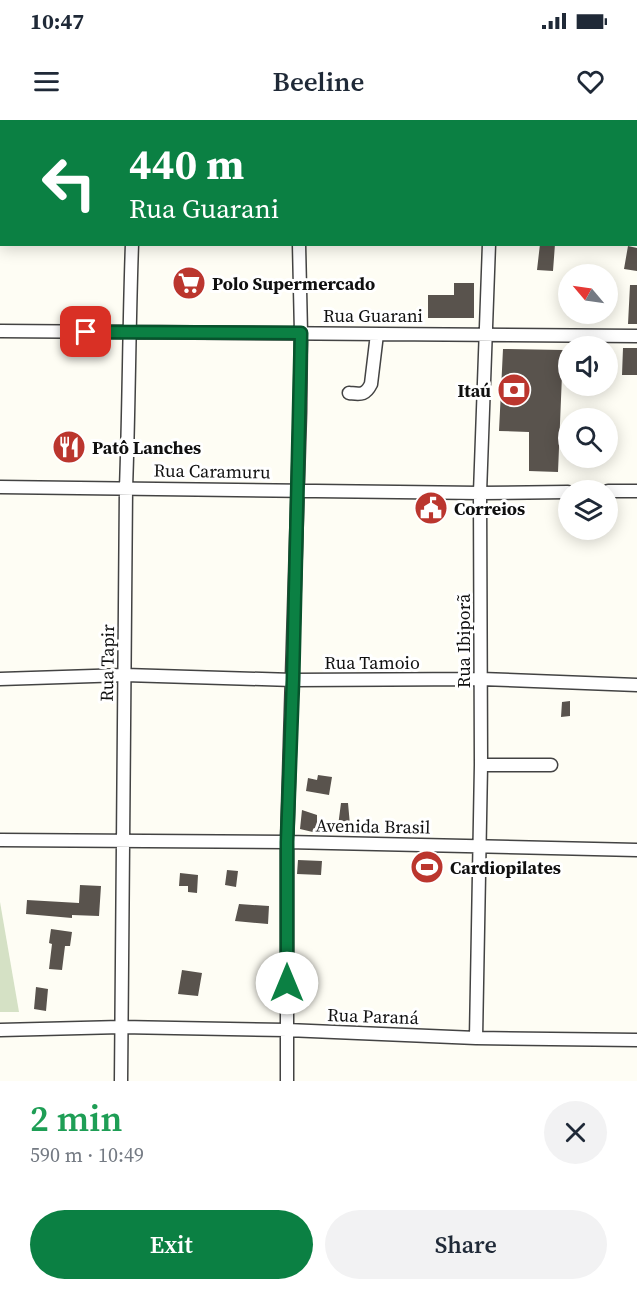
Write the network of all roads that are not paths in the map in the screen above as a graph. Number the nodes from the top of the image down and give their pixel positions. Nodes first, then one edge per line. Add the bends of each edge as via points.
1 (132, 246) edge
2 (299, 246) edge
3 (489, 246) edge
4 (0, 331) edge
5 (129, 332) junction
6 (301, 333) junction
7 (377, 334) junction
8 (486, 334) junction
9 (637, 336) edge
10 (349, 393) dead end
11 (0, 487) edge
12 (126, 488) junction
13 (298, 490) junction
14 (618, 491) edge
15 (637, 491) edge
16 (558, 492) edge
17 (480, 493) junction
18 (125, 675) junction
19 (0, 679) edge
20 (481, 679) junction
21 (293, 680) junction
22 (637, 685) edge
23 (481, 765) junction
24 (551, 765) dead end
25 (0, 840) edge
26 (123, 840) junction
27 (287, 842) junction
28 (480, 847) junction
29 (637, 849) edge
30 (121, 1027) junction
31 (0, 1030) edge
32 (287, 1030) junction
33 (476, 1038) junction
34 (637, 1040) edge
35 (121, 1081) edge
36 (287, 1081) edge

1 - 5 street, Rua Tapir
2 - 6 street
3 - 8 street, Rua Ibiporã
4 - 5 street, Rua Guarani
5 - 6 street, Rua Guarani
5 - 12 street, Rua Tapir
6 - 7 street, Rua Guarani
6 - 13 street
7 - 8 street, Rua Guarani
7 - 10 street via 368,391
8 - 9 street, Rua Guarani
8 - 17 street, Rua Ibiporã
11 - 12 street, Rua Caramuru
12 - 13 street, Rua Caramuru
12 - 18 street, Rua Tapir
13 - 17 street, Rua Caramuru
13 - 21 street
14 - 15 street
16 - 17 street, Rua Caramuru
17 - 20 street, Rua Ibiporã
18 - 19 street, Rua Tamoio
18 - 21 street, Rua Tamoio
18 - 26 street, Rua Tapir
20 - 21 street, Rua Tamoio
20 - 22 street, Rua Tamoio
20 - 23 street, Rua Ibiporã
21 - 27 street
23 - 24 street
23 - 28 street, Rua Ibiporã
25 - 26 street, Avenida Brasil
26 - 27 street, Avenida Brasil
26 - 30 street, Rua Tapir
27 - 28 street, Avenida Brasil
27 - 32 street
28 - 29 street, Avenida Brasil
28 - 33 street, Rua Ibiporã
30 - 31 street, Rua Paraná
30 - 32 street, Rua Paraná
30 - 35 street, Rua Tapir
32 - 33 street, Rua Paraná
32 - 36 street
33 - 34 street, Rua Paraná

